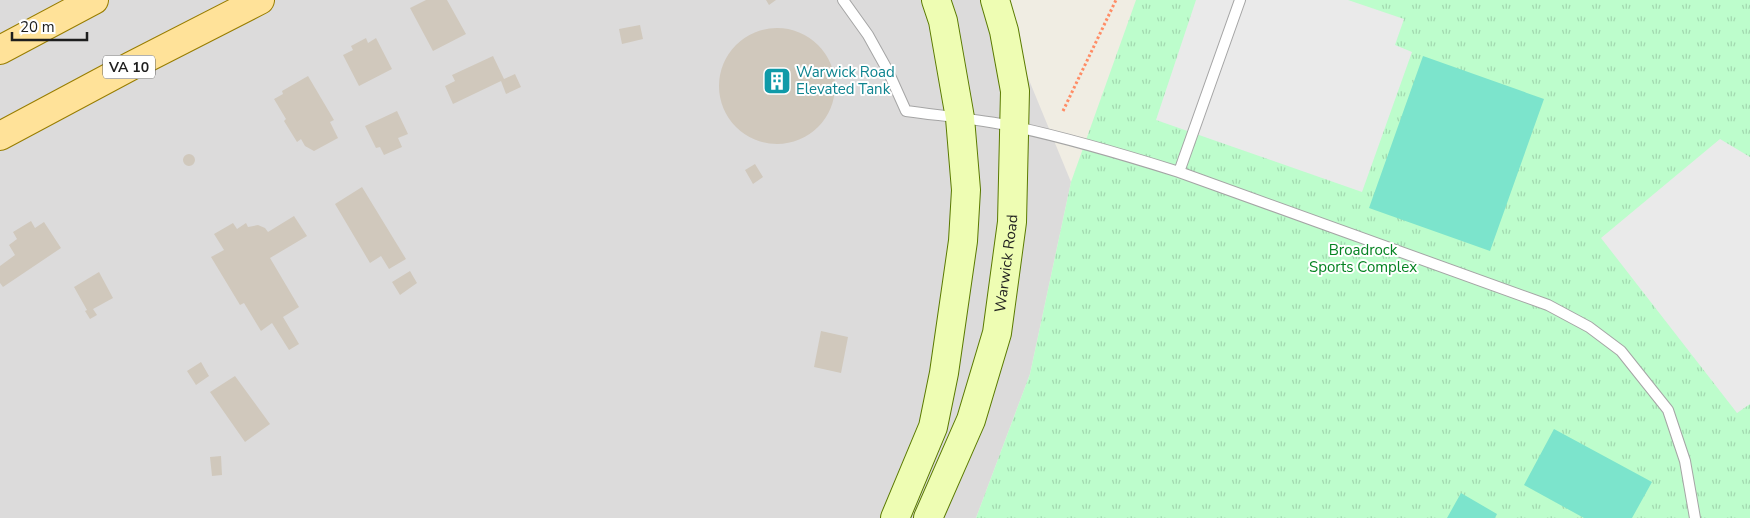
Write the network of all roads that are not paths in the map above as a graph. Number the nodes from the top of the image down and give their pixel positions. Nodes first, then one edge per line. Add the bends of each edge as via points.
1 (94, 0) edge
2 (260, 0) edge
3 (843, 0) edge
4 (936, 0) edge
5 (995, 0) edge
6 (1240, 0) edge
7 (0, 50) edge
8 (960, 118) junction
9 (1014, 126) junction
10 (0, 136) edge
11 (1179, 172) junction
12 (895, 518) edge
13 (928, 518) edge
14 (1695, 518) edge

1 - 7 main road
2 - 10 main road, VA 10
3 - 8 lane via 868,35 906,111
4 - 8 main road via 943,21
5 - 9 main road, Warwick Road via 1015,91
6 - 11 lane
8 - 9 lane
8 - 12 main road via 966,190 963,240 944,373 933,427
9 - 11 lane
9 - 13 main road, Warwick Road via 1012,222 997,332 971,420
11 - 14 lane via 1548,305 1590,327 1621,351 1668,410 1685,461

